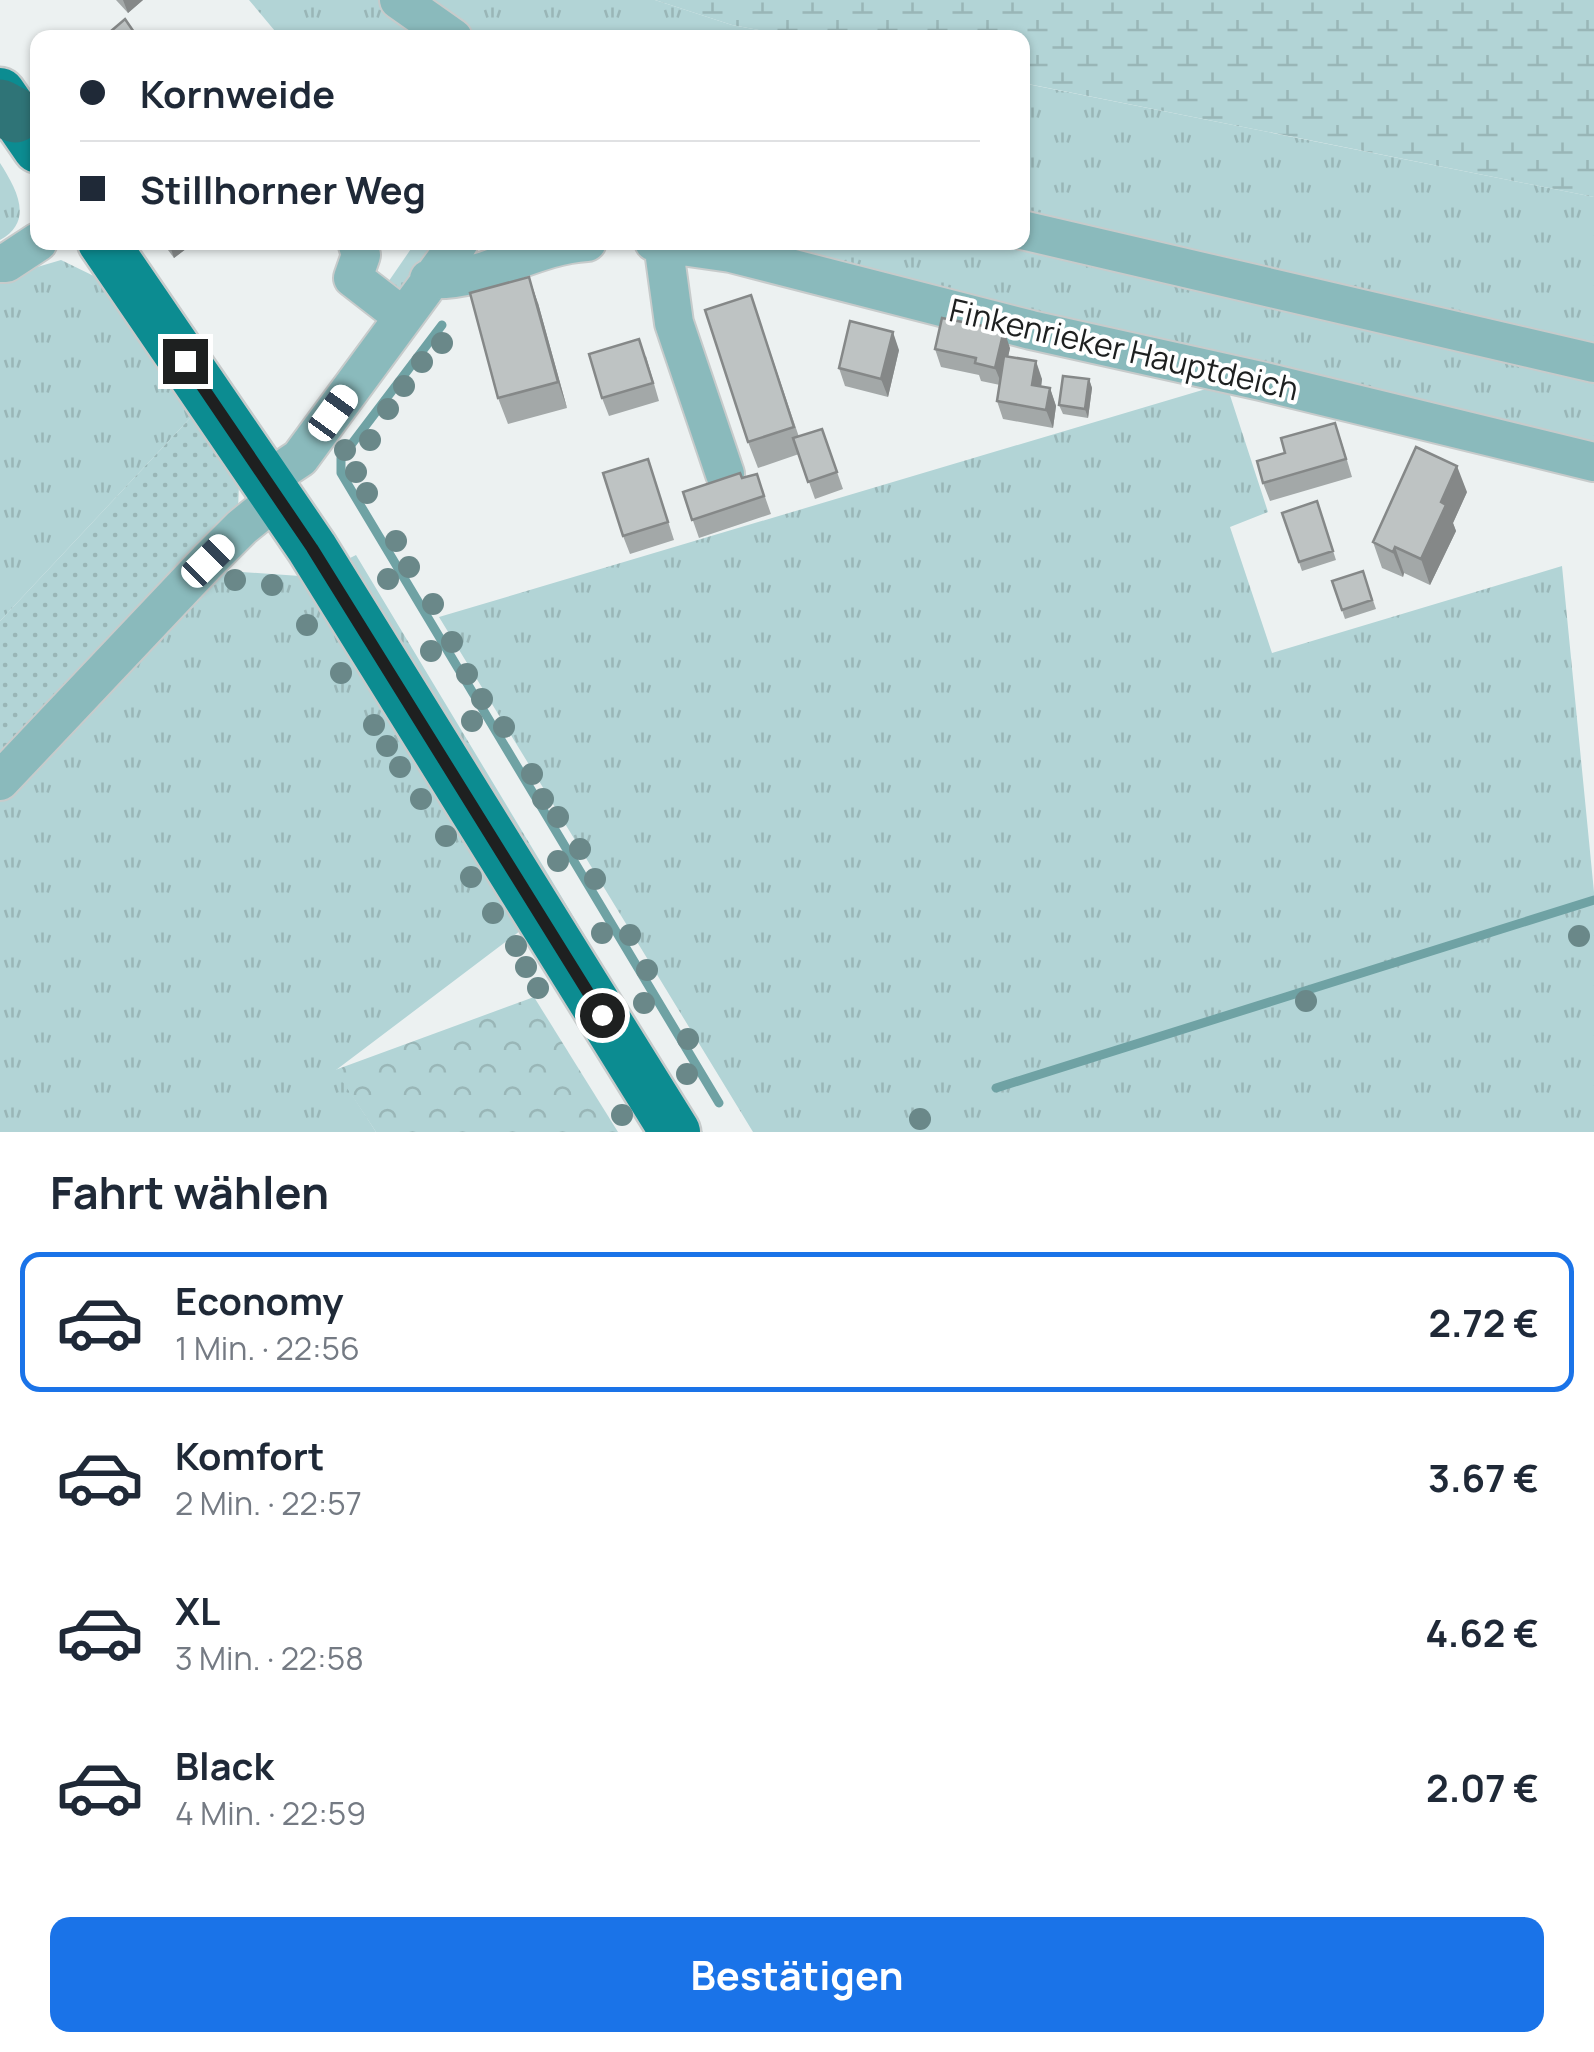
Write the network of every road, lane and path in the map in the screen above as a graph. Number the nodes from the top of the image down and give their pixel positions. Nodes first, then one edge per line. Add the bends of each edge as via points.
1 (399, 0) edge
2 (442, 30) edge
3 (1030, 232) edge
4 (30, 247) edge
5 (109, 250) edge
6 (359, 250) edge
7 (453, 250) edge
8 (545, 250) edge
9 (663, 250) edge
10 (703, 250) edge
11 (0, 263) edge
12 (429, 279) junction
13 (402, 316) junction
14 (1594, 363) edge
15 (1594, 462) edge
16 (725, 474) edge
17 (273, 489) junction
18 (0, 780) edge
19 (675, 1132) edge

1 - 2 street
3 - 14 street
4 - 11 street
5 - 17 main road
6 - 13 street via 353,278
7 - 12 street
8 - 12 street via 451,280
9 - 16 street via 674,322
10 - 15 street, Finkenrieker Hauptdeich
12 - 13 street
13 - 17 street
17 - 18 street
17 - 19 main road

